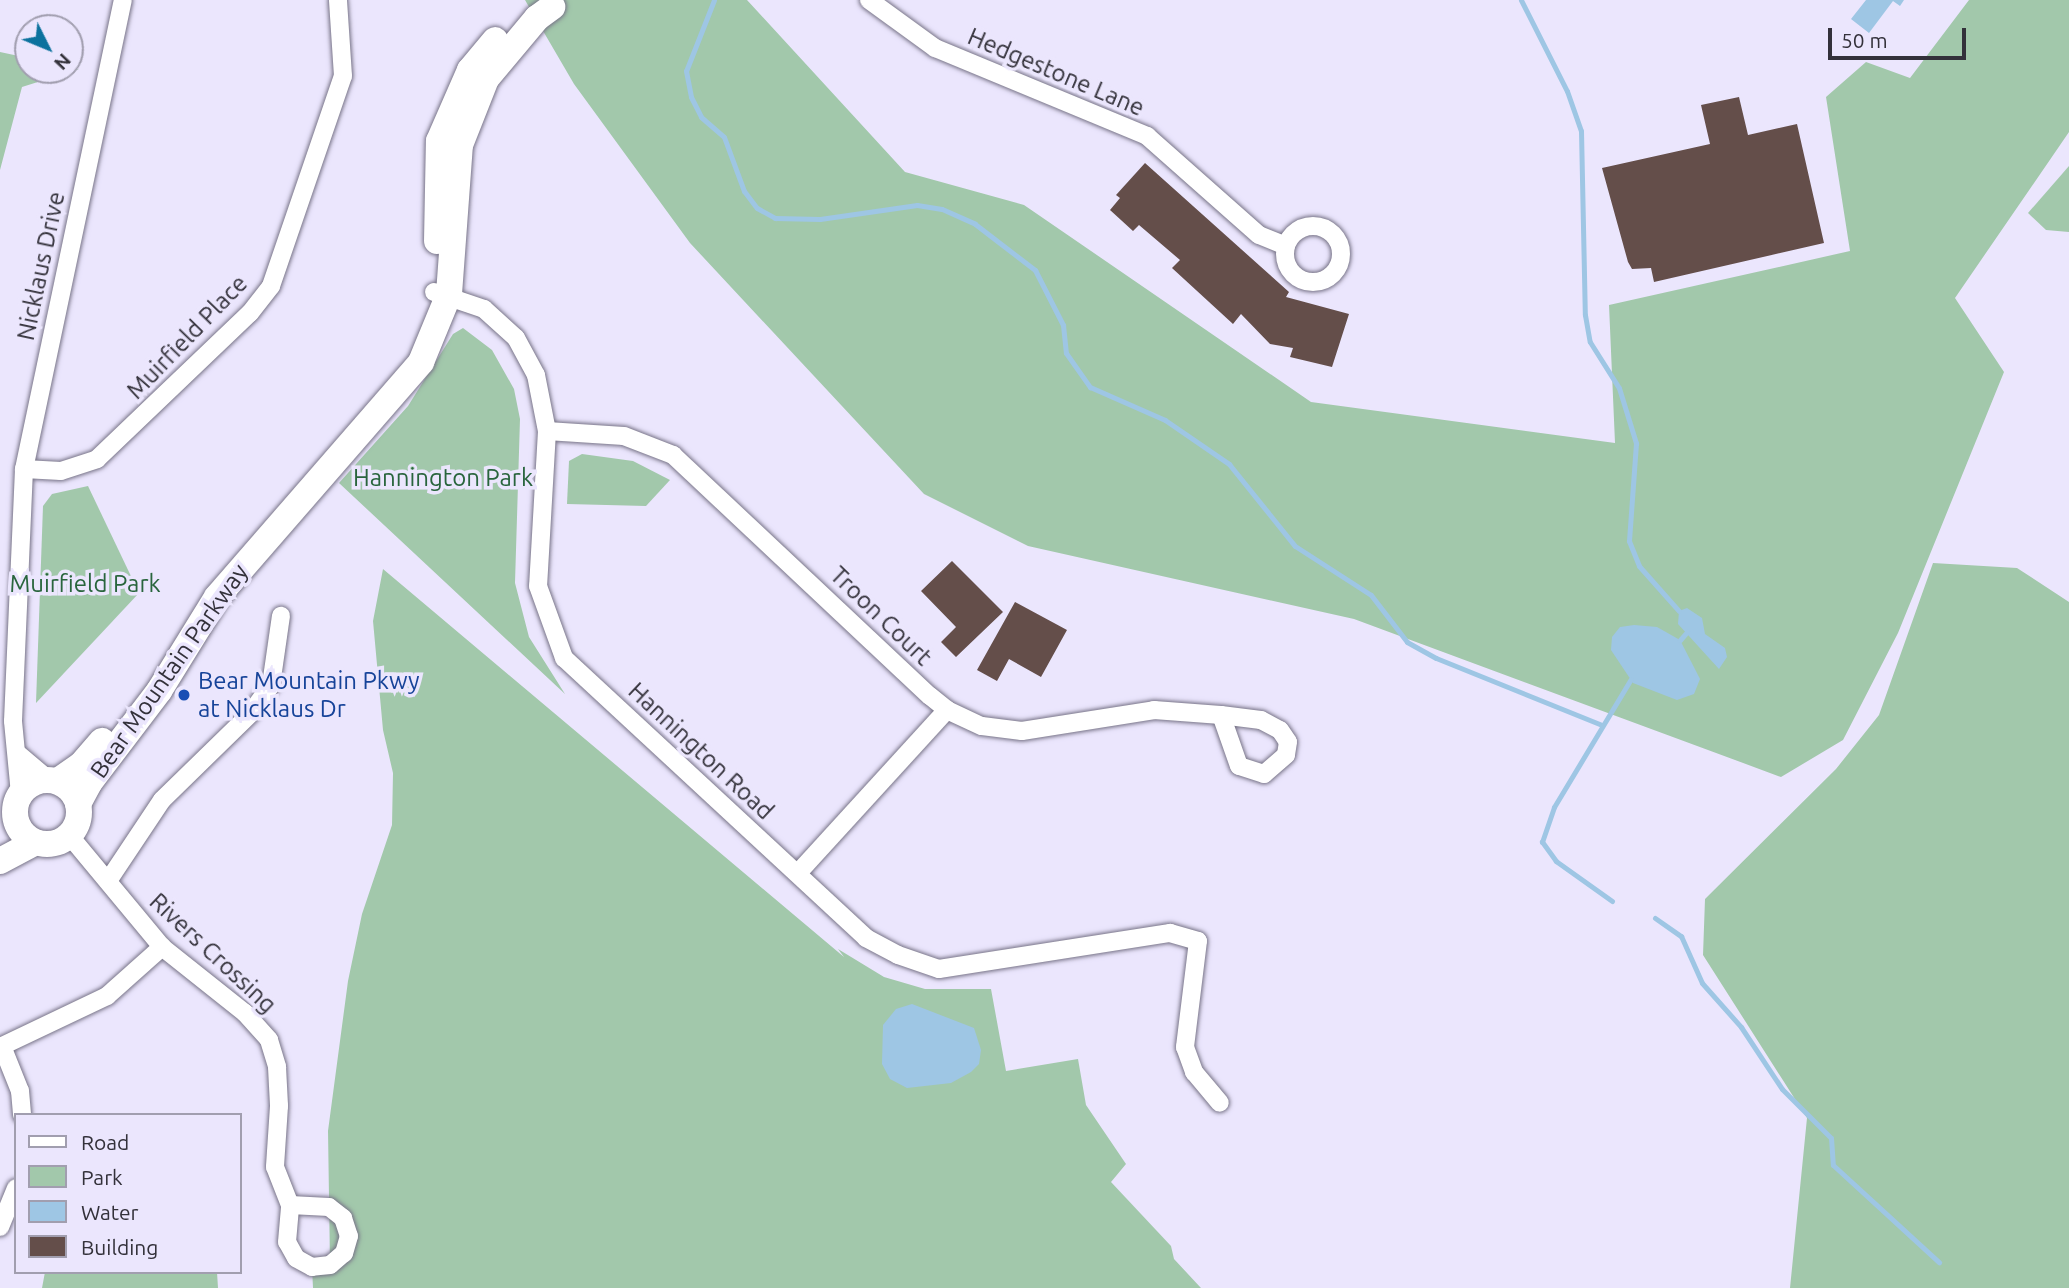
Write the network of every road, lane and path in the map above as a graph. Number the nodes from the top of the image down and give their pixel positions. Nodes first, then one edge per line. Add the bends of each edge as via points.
1 (122, 0) edge
2 (338, 0) edge
3 (869, 0) edge
4 (542, 4) edge
5 (1286, 246) dead end
6 (442, 293) junction
7 (547, 431) junction
8 (24, 469) junction
9 (281, 616) dead end
10 (947, 710) junction
11 (1221, 715) dead end
12 (18, 754) junction
13 (53, 780) junction
14 (78, 804) junction
15 (11, 815) edge
16 (69, 835) junction
17 (36, 842) junction
18 (0, 861) edge
19 (799, 873) junction
20 (108, 881) junction
21 (162, 947) junction
22 (1, 1047) edge
23 (1220, 1103) dead end
24 (22, 1113) edge
25 (14, 1193) edge
26 (290, 1205) dead end
27 (0, 1227) edge

1 - 8 street, Nicklaus Drive
2 - 8 street, Muirfield Place via 343,76 271,286 250,313 97,459 61,471
3 - 5 street, Hedgestone Lane via 935,48 1147,136 1259,235
4 - 6 street, Bear Mountain Parkway via 470,70 439,141
6 - 7 street, Hannington Road via 484,309 516,338 536,375
6 - 13 street, Bear Mountain Parkway via 403,359 229,555 103,739 80,765
6 - 14 street, Bear Mountain Parkway via 421,362 217,597 159,691
7 - 10 street, Troon Court via 624,436 673,455
7 - 19 street, Hannington Road via 538,586 564,658
8 - 12 street, Nicklaus Drive via 13,721
9 - 20 street via 271,685 250,714 162,800
10 - 11 street, Troon Court via 982,726 1021,731 1154,709
10 - 19 street
12 - 13 street
12 - 15 street, Nicklaus Drive
13 - 14 street via 67,786
13 - 15 street via 28,785
14 - 16 street via 79,816
15 - 17 street
16 - 17 street via 57,842
16 - 20 street, Rivers Crossing
17 - 18 street
19 - 23 street, Hannington Road via 866,938 939,969 1170,933 1198,941 1185,1047 1194,1072
20 - 21 street, Rivers Crossing
21 - 22 street via 107,996
21 - 26 street, Rivers Crossing via 244,1013 269,1040 279,1093 275,1167
22 - 24 street via 20,1091
25 - 27 street

